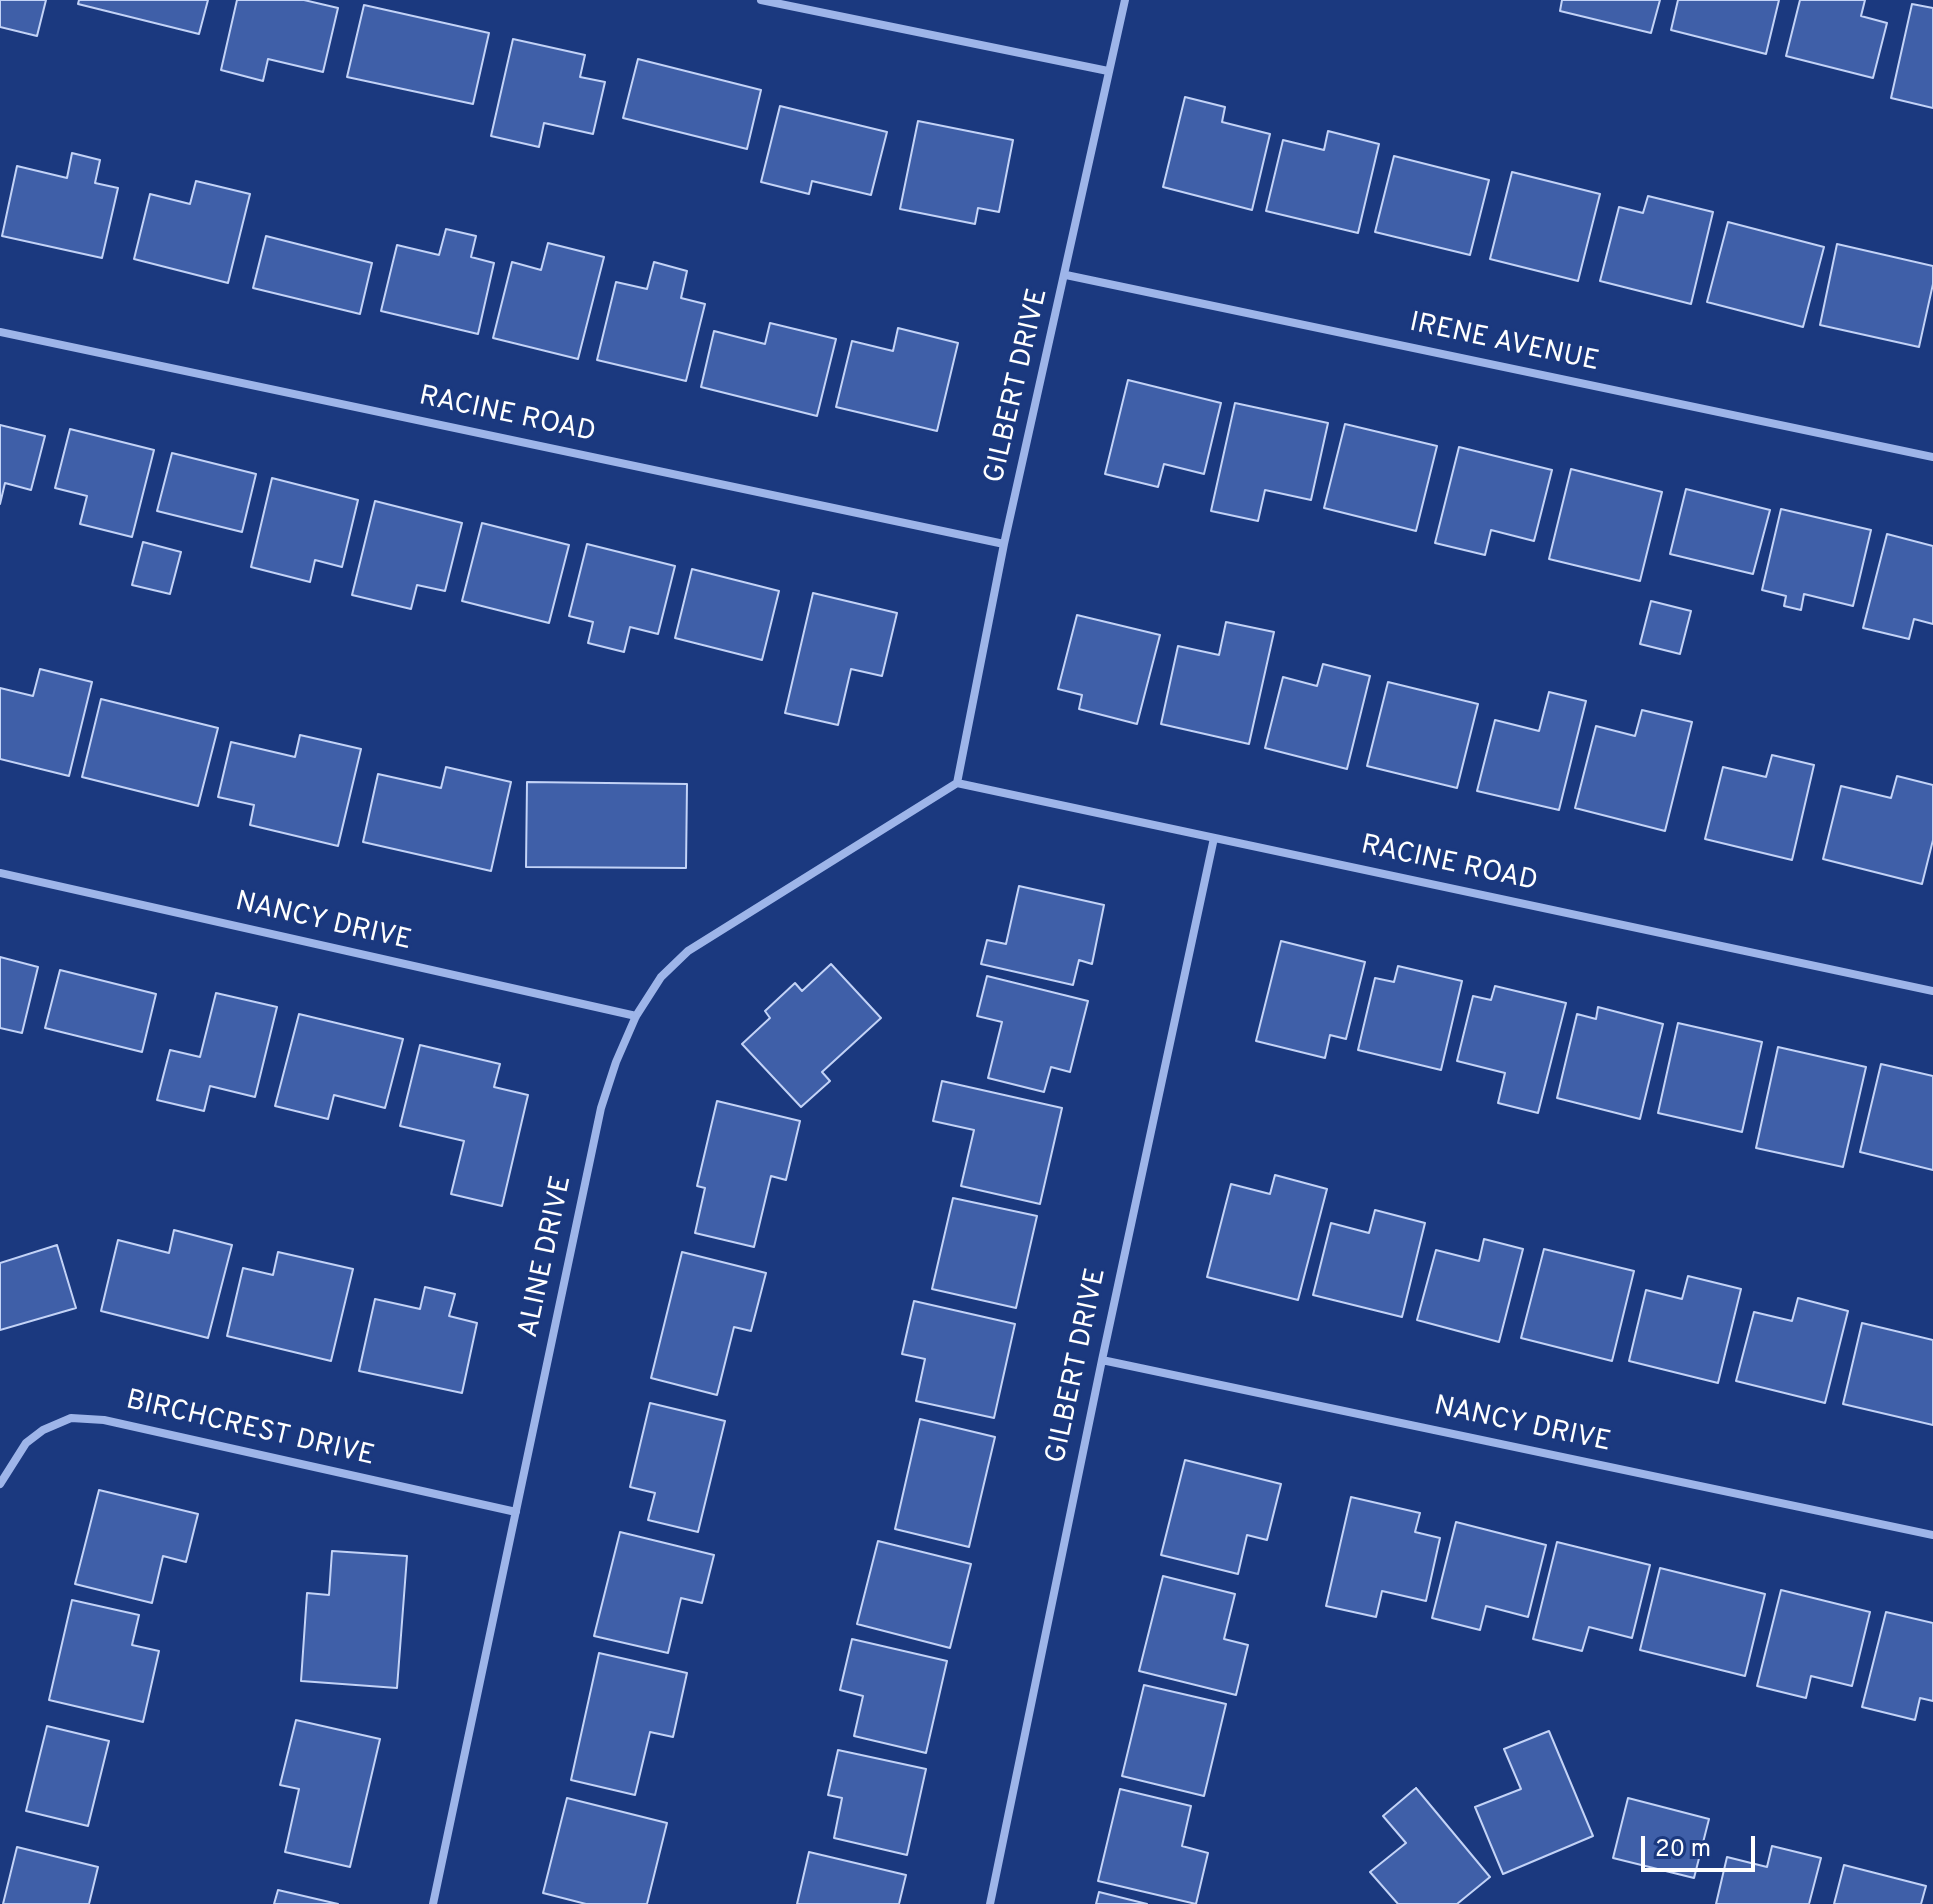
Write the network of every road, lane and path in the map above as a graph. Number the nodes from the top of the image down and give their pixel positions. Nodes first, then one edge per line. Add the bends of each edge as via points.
1 (761, 0) edge
2 (1125, 0) edge
3 (1108, 71) junction
4 (1066, 275) junction
5 (0, 332) edge
6 (1933, 457) edge
7 (1004, 544) junction
8 (957, 783) junction
9 (1214, 838) junction
10 (0, 873) edge
11 (1933, 991) edge
12 (636, 1016) junction
13 (1102, 1360) junction
14 (0, 1484) edge
15 (516, 1512) junction
16 (1933, 1535) edge
17 (433, 1904) edge
18 (990, 1904) edge

1 - 3 street
2 - 3 street, GILBERT DRIVE
3 - 4 street, GILBERT DRIVE
4 - 6 street, IRENE AVENUE
4 - 7 street, GILBERT DRIVE
5 - 7 street, RACINE ROAD
7 - 8 street, GILBERT DRIVE
8 - 9 street, RACINE ROAD
8 - 12 street, ALINE DRIVE via 688,951 661,977
9 - 11 street, RACINE ROAD
9 - 13 street, GILBERT DRIVE
10 - 12 street, NANCY DRIVE
12 - 15 street, ALINE DRIVE via 601,1108
13 - 16 street, NANCY DRIVE
13 - 18 street, GILBERT DRIVE
14 - 15 street, BIRCHCREST DRIVE via 26,1443 71,1418 104,1420
15 - 17 street, ALINE DRIVE

